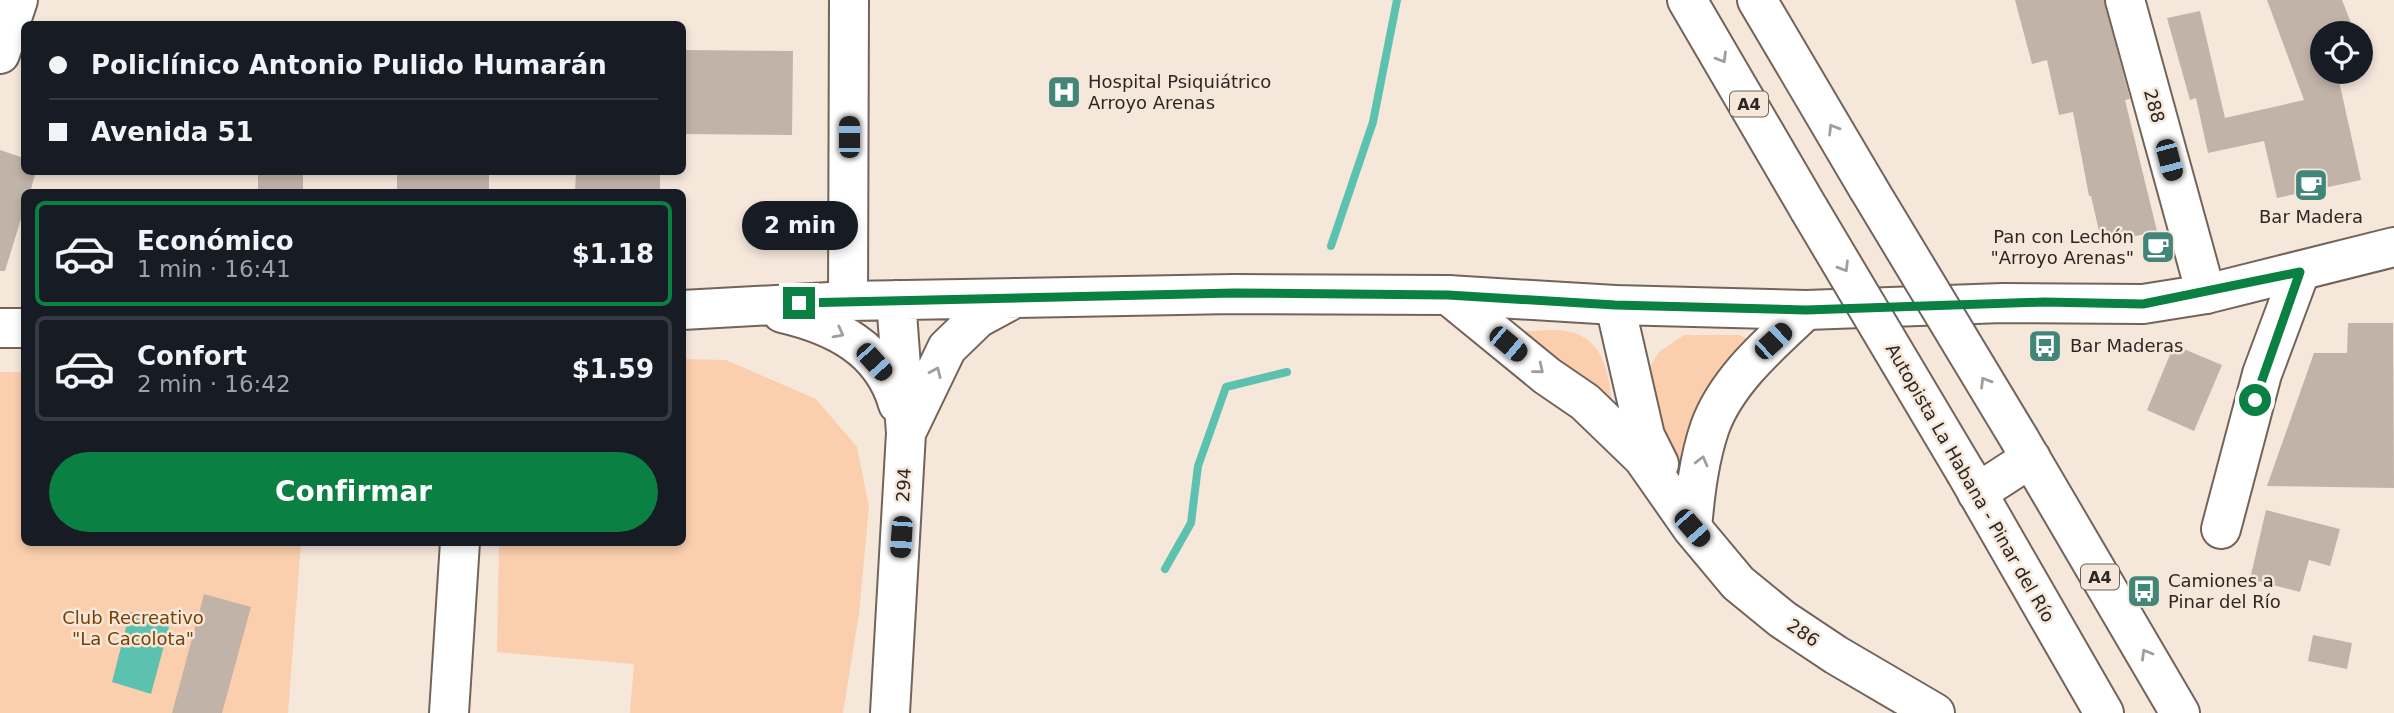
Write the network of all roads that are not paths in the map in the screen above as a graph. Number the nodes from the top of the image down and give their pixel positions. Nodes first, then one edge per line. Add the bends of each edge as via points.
1 (18, 0) edge
2 (849, 0) edge
3 (1687, 0) edge
4 (1757, 0) edge
5 (2125, 0) edge
6 (0, 54) edge
7 (2394, 247) edge
8 (2300, 272) junction
9 (2206, 294) junction
10 (1448, 295) junction
11 (1017, 297) junction
12 (896, 300) junction
13 (848, 301) junction
14 (1615, 305) junction
15 (751, 306) junction
16 (686, 310) edge
17 (1806, 310) junction
18 (0, 328) edge
19 (21, 328) edge
20 (906, 433) junction
21 (2026, 449) junction
22 (1972, 483) junction
23 (1692, 528) junction
24 (2221, 530) dead end
25 (460, 546) edge
26 (449, 713) edge
27 (890, 713) edge
28 (1935, 713) edge
29 (2104, 713) edge
30 (2180, 713) edge

1 - 6 main road
2 - 13 main road
3 -> 22 main road, Autopista La Habana - Pinar del Río / A4, bridge
21 -> 4 main road, A4, bridge
5 - 9 main road, 288
7 - 8 main road
8 - 9 main road
8 - 24 main road via 2262,374
9 - 17 main road via 2143,304
10 - 11 main road
10 - 14 main road
10 -> 23 main road via 1608,422 1643,458
11 - 12 main road
20 -> 11 main road via 947,348 978,318
12 - 13 main road
12 - 20 main road, 294
13 - 15 main road
14 - 17 main road
14 - 23 main road via 1645,436
15 - 16 main road
15 -> 20 main road via 818,322 857,342 892,382
23 -> 17 main road via 1696,481 1711,425 1756,357
18 - 19 main road
20 - 27 main road, 294
21 - 22 main road
30 -> 21 main road, A4
22 - 29 main road, Autopista La Habana - Pinar del Río / A4
23 - 28 main road, 286 via 1738,583 1782,619
25 - 26 main road

